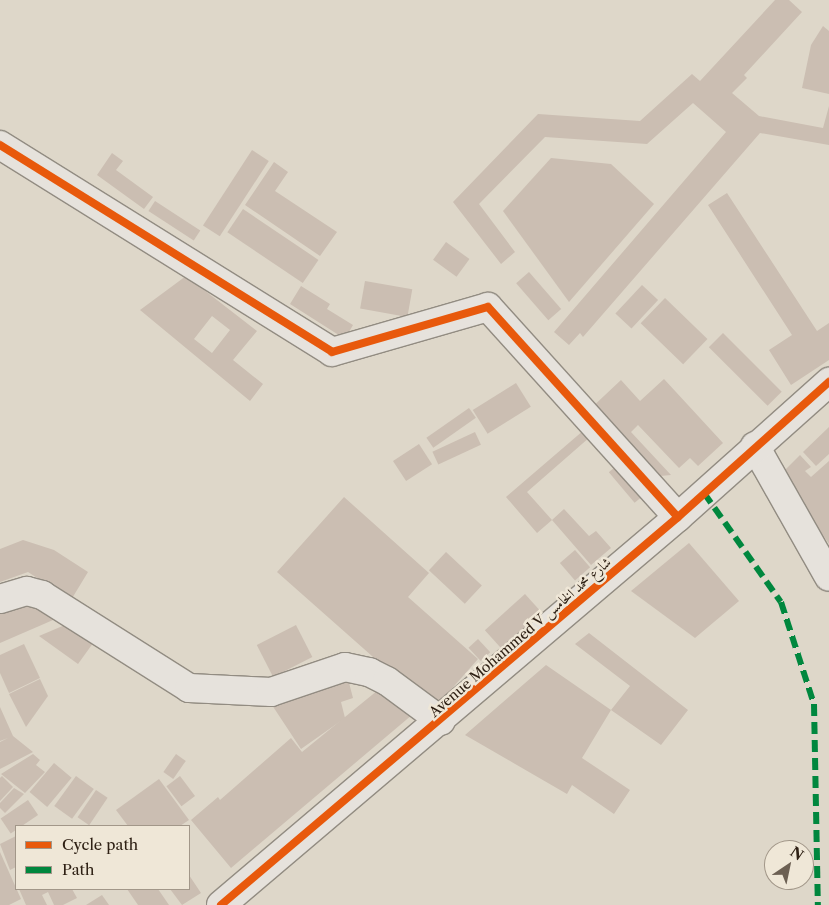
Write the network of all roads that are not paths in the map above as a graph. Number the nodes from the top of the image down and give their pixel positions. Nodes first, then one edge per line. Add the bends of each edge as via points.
1 (0, 145) edge
2 (829, 382) edge
3 (755, 446) junction
4 (678, 518) junction
5 (829, 577) edge
6 (0, 599) edge
7 (442, 721) junction
8 (221, 905) edge

1 - 4 street via 332,352 488,307
2 - 3 street, Avenue Mohammed V شارع محمد الخامس
3 - 4 street, Avenue Mohammed V شارع محمد الخامس
3 - 5 street
4 - 7 street, Avenue Mohammed V شارع محمد الخامس
6 - 7 street via 27,591 42,594 189,688 271,692 345,667 369,672 387,681
7 - 8 street, Avenue Mohammed V شارع محمد الخامس

